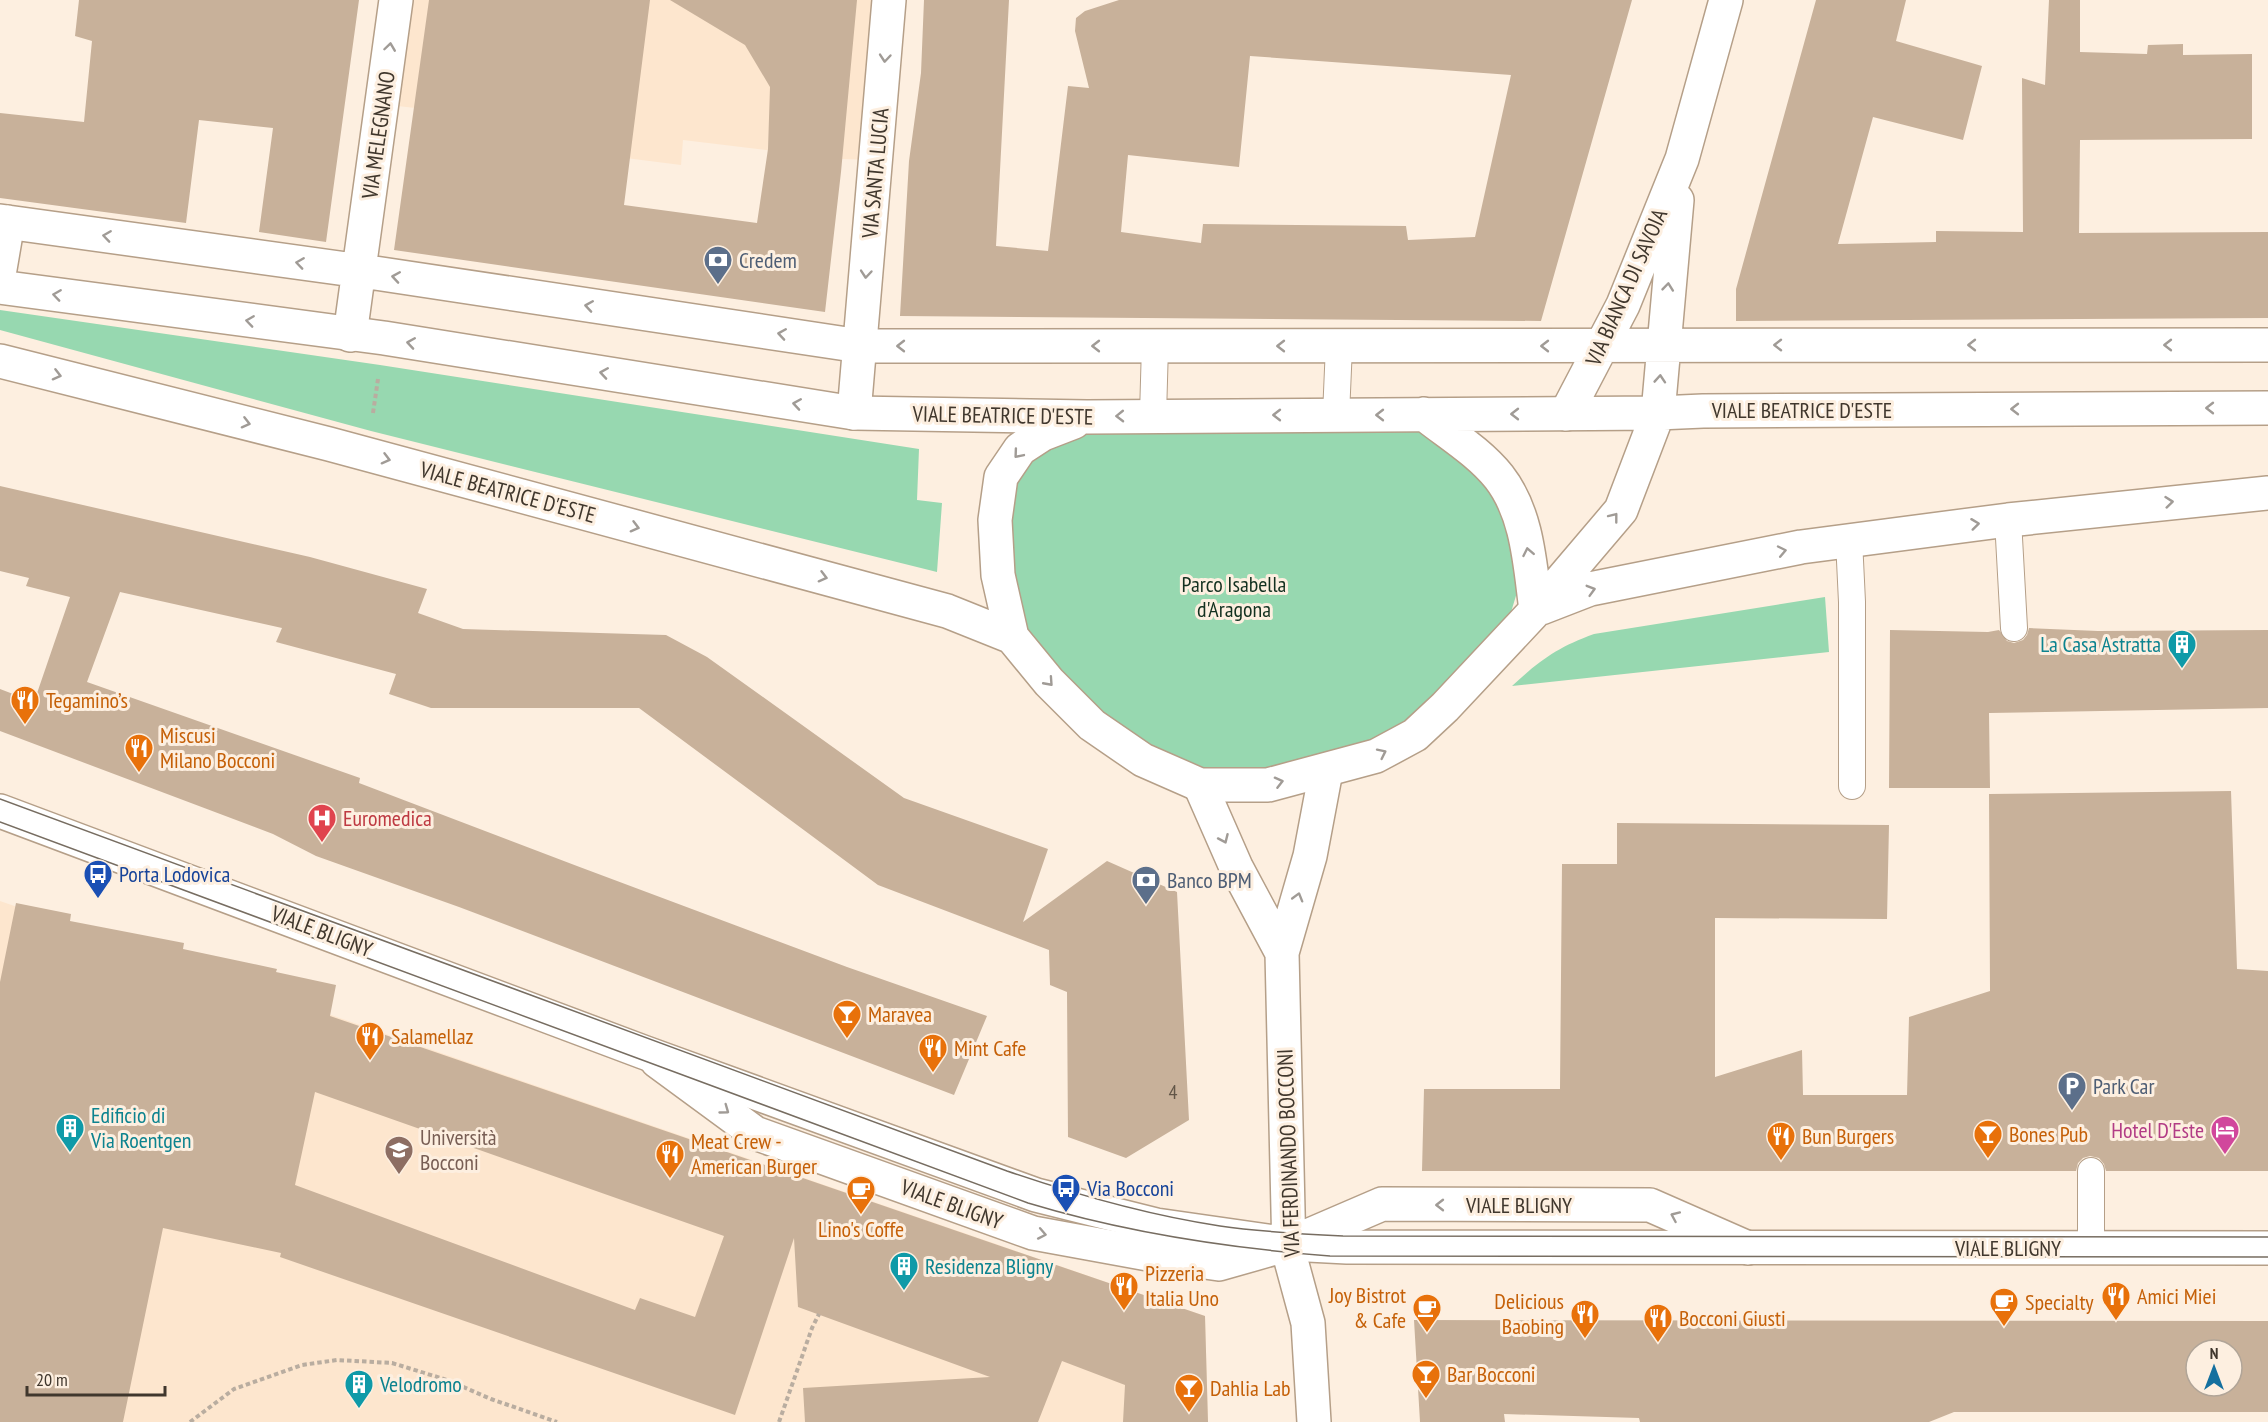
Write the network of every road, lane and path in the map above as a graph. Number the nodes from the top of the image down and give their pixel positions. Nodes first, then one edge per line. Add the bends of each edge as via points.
1 (396, 0) edge
2 (890, 0) edge
3 (1726, 0) edge
4 (1682, 159) junction
5 (4, 221) edge
6 (0, 270) edge
7 (358, 271) junction
8 (0, 287) edge
9 (350, 335) junction
10 (1604, 345) junction
11 (1663, 345) junction
12 (2268, 345) edge
13 (860, 346) junction
14 (1155, 346) junction
15 (1339, 346) junction
16 (0, 361) edge
17 (378, 376) dead end
18 (2268, 408) edge
19 (854, 413) junction
20 (1658, 413) junction
21 (1424, 414) junction
22 (1566, 414) junction
23 (1153, 415) junction
24 (1336, 415) junction
25 (1087, 417) junction
26 (372, 420) dead end
27 (2268, 493) edge
28 (2008, 520) junction
29 (1849, 540) junction
30 (1536, 610) junction
31 (2014, 628) dead end
32 (1012, 637) junction
33 (1326, 771) junction
34 (1200, 785) junction
35 (1852, 786) dead end
36 (0, 811) edge
37 (1282, 953) junction
38 (2091, 1171) dead end
39 (1289, 1244) junction
40 (1748, 1248) junction
41 (2091, 1248) junction
42 (2268, 1248) edge
43 (819, 1314) dead end
44 (190, 1422) edge
45 (557, 1422) edge
46 (779, 1422) edge
47 (1314, 1422) edge

7 -> 1 street, VIA MELEGNANO
2 -> 13 street, VIA SANTA LUCIA
3 - 4 street, VIA BIANCA DI SAVOIA
4 - 10 street, VIA BIANCA DI SAVOIA
11 -> 4 street, VIA BIANCA DI SAVOIA
5 - 6 street
7 -> 5 street
7 - 9 street
13 -> 7 street
9 -> 8 street, VIALE BEATRICE D'ESTE
19 -> 9 street, VIALE BEATRICE D'ESTE
10 - 11 street
10 -> 15 street
10 - 22 street, VIA BIANCA DI SAVOIA
12 -> 11 street
20 -> 11 street, VIA BIANCA DI SAVOIA
14 -> 13 street
13 - 19 street
15 -> 14 street
14 - 23 lane
15 - 24 lane
16 -> 32 street, VIALE BEATRICE D'ESTE via 357,452 947,611
17 - 26 path
18 -> 20 street, VIALE BEATRICE D'ESTE
19 - 25 street, VIALE BEATRICE D'ESTE
20 - 22 street, VIALE BEATRICE D'ESTE
30 -> 20 street, VIA BIANCA DI SAVOIA via 1621,510
22 -> 21 street, VIALE BEATRICE D'ESTE
21 -> 24 street, VIALE BEATRICE D'ESTE
30 -> 21 street via 1517,509 1500,477
24 -> 23 street, VIALE BEATRICE D'ESTE
23 -> 25 street, VIALE BEATRICE D'ESTE
25 -> 32 street via 1043,434 1020,449 1001,477 995,520 998,575
28 -> 27 street
29 -> 28 street
28 - 31 lane
30 -> 29 street via 1590,589
29 - 35 lane
33 -> 30 street, VIA BIANCA DI SAVOIA via 1376,756 1415,735
32 -> 34 street via 1092,725 1143,760
34 -> 33 street, VIA BIANCA DI SAVOIA via 1268,785
37 -> 33 street, VIA FERDINANDO BOCCONI via 1310,856
34 -> 37 street, VIA FERDINANDO BOCCONI via 1236,867
36 - 39 street, VIALE BLIGNY via 1036,1195 1156,1225
37 - 39 street, VIA FERDINANDO BOCCONI
38 - 41 lane
39 - 40 street, VIALE BLIGNY
40 -> 39 street, VIALE BLIGNY via 1650,1205 1382,1204
39 - 47 street, VIA FERDINANDO BOCCONI via 1308,1323
40 - 41 street, VIALE BLIGNY
41 - 42 street, VIALE BLIGNY
43 - 46 path
44 - 45 path via 234,1389 302,1365 337,1359 392,1363

